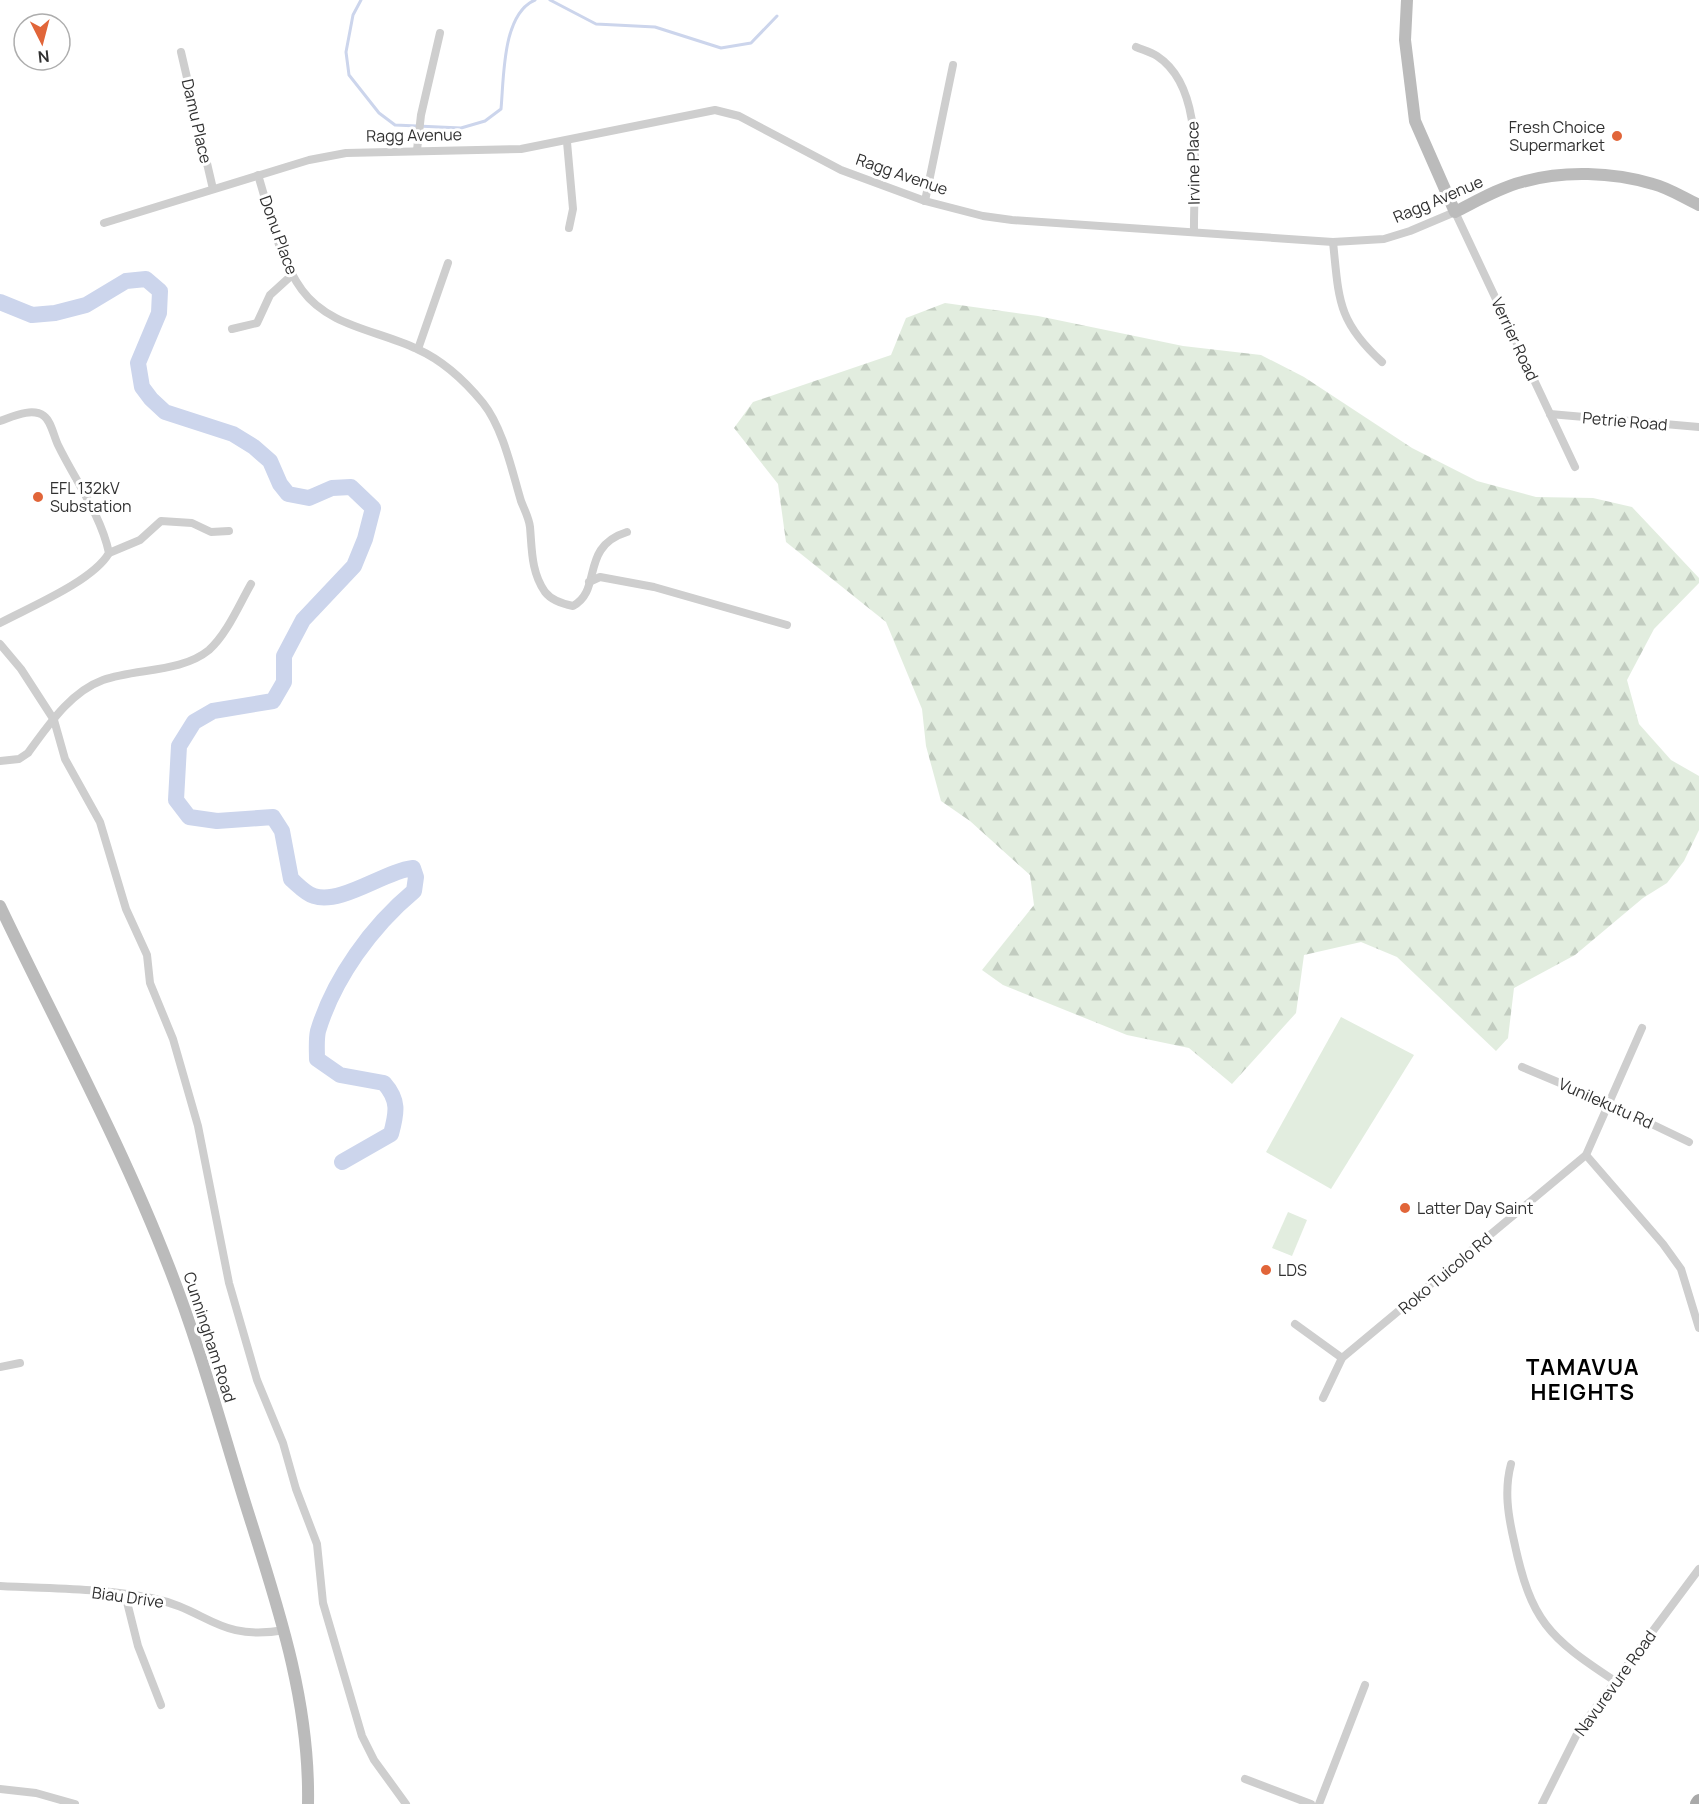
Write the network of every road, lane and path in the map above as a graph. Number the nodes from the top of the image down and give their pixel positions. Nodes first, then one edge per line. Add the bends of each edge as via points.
1 (1407, 0) edge
2 (440, 33) dead end
3 (1136, 47) dead end
4 (181, 52) dead end
5 (953, 65) dead end
6 (567, 142) junction
7 (417, 150) junction
8 (258, 175) junction
9 (213, 189) junction
10 (925, 201) junction
11 (1699, 206) edge
12 (1455, 212) junction
13 (104, 223) dead end
14 (569, 228) dead end
15 (1194, 232) junction
16 (1333, 242) junction
17 (448, 263) dead end
18 (292, 275) junction
19 (232, 329) dead end
20 (418, 349) junction
21 (1382, 362) dead end
22 (1550, 414) junction
23 (0, 421) edge
24 (1699, 427) edge
25 (1575, 467) dead end
26 (229, 531) dead end
27 (627, 532) dead end
28 (109, 553) junction
29 (589, 582) junction
30 (251, 584) dead end
31 (0, 623) edge
32 (787, 625) dead end
33 (0, 644) edge
34 (54, 720) junction
35 (0, 761) edge
36 (0, 906) edge
37 (1642, 1028) dead end
38 (1522, 1067) dead end
39 (1610, 1104) junction
40 (1689, 1142) dead end
41 (1586, 1155) junction
42 (1294, 1324) dead end
43 (1699, 1328) edge
44 (1342, 1358) junction
45 (20, 1363) dead end
46 (0, 1367) edge
47 (1323, 1398) dead end
48 (1511, 1464) dead end
49 (1699, 1569) edge
50 (0, 1586) edge
51 (125, 1594) junction
52 (285, 1630) junction
53 (1615, 1681) junction
54 (1365, 1685) dead end
55 (161, 1705) dead end
56 (1245, 1779) dead end
57 (0, 1789) edge
58 (75, 1804) edge
59 (308, 1804) edge
60 (406, 1804) edge
61 (1311, 1804) edge
62 (1319, 1804) edge
63 (1542, 1804) edge

1 - 12 main road via 1405,40 1415,121
2 - 7 street
3 - 15 street, Irvine Place via 1158,57 1186,94 1193,116
4 - 9 street, Damu Place
5 - 10 street
6 - 7 street, Ragg Avenue via 491,151
6 - 10 street, Ragg Avenue via 715,110 739,116 841,170
6 - 14 street via 573,210
7 - 8 street, Ragg Avenue via 346,153
8 - 9 street, Ragg Avenue
8 - 18 street, Donu Place
9 - 13 street, Ragg Avenue
10 - 15 street, Ragg Avenue via 1012,220
11 - 12 main road, Ragg Avenue via 1656,184 1587,175 1522,182
12 - 16 street, Ragg Avenue via 1384,238
12 - 22 street, Verrier Road
15 - 16 street, Ragg Avenue
16 - 21 street via 1344,315 1365,347
17 - 20 street
18 - 19 street via 270,295 257,323
18 - 20 street, Donu Place via 303,292 328,314
20 - 29 street, Donu Place via 464,382 485,405 516,480 530,525 537,577 546,594 573,606 579,603
22 - 24 street, Petrie Road
22 - 25 street, Verrier Road
23 - 28 street via 30,413 48,419 101,526
26 - 28 street via 211,532 192,522 161,521 140,540
27 - 29 street via 600,548
28 - 31 street via 104,563 80,581
29 - 32 street via 600,577 654,587
30 - 34 street via 209,650 180,662 101,680 69,701
33 - 34 street
34 - 35 street via 28,753 19,759
34 - 60 street via 65,759 100,822 126,909 147,955 150,983 185,1077 229,1284 257,1380 317,1544 323,1603 362,1736
36 - 52 main road, Cunningham Road via 121,1155 170,1268
37 - 39 street, Roko Tuicolo Rd
38 - 39 street, Vunilekutu Rd
39 - 40 street, Vunilekutu Rd
39 - 41 street, Roko Tuicolo Rd
41 - 43 street via 1681,1269
41 - 44 street, Roko Tuicolo Rd
42 - 44 street
44 - 47 street, Roko Tuicolo Rd
45 - 46 street
48 - 53 street via 1506,1485 1511,1529 1533,1608 1553,1635
49 - 53 street, Navurevure Road
50 - 51 street, Biau Drive
51 - 52 street, Biau Drive via 161,1600 232,1631 254,1634
51 - 55 street via 138,1646
52 - 59 main road, Cunningham Road via 306,1734
53 - 63 street, Navurevure Road via 1579,1730
54 - 62 street
56 - 61 street
57 - 58 street via 36,1793

